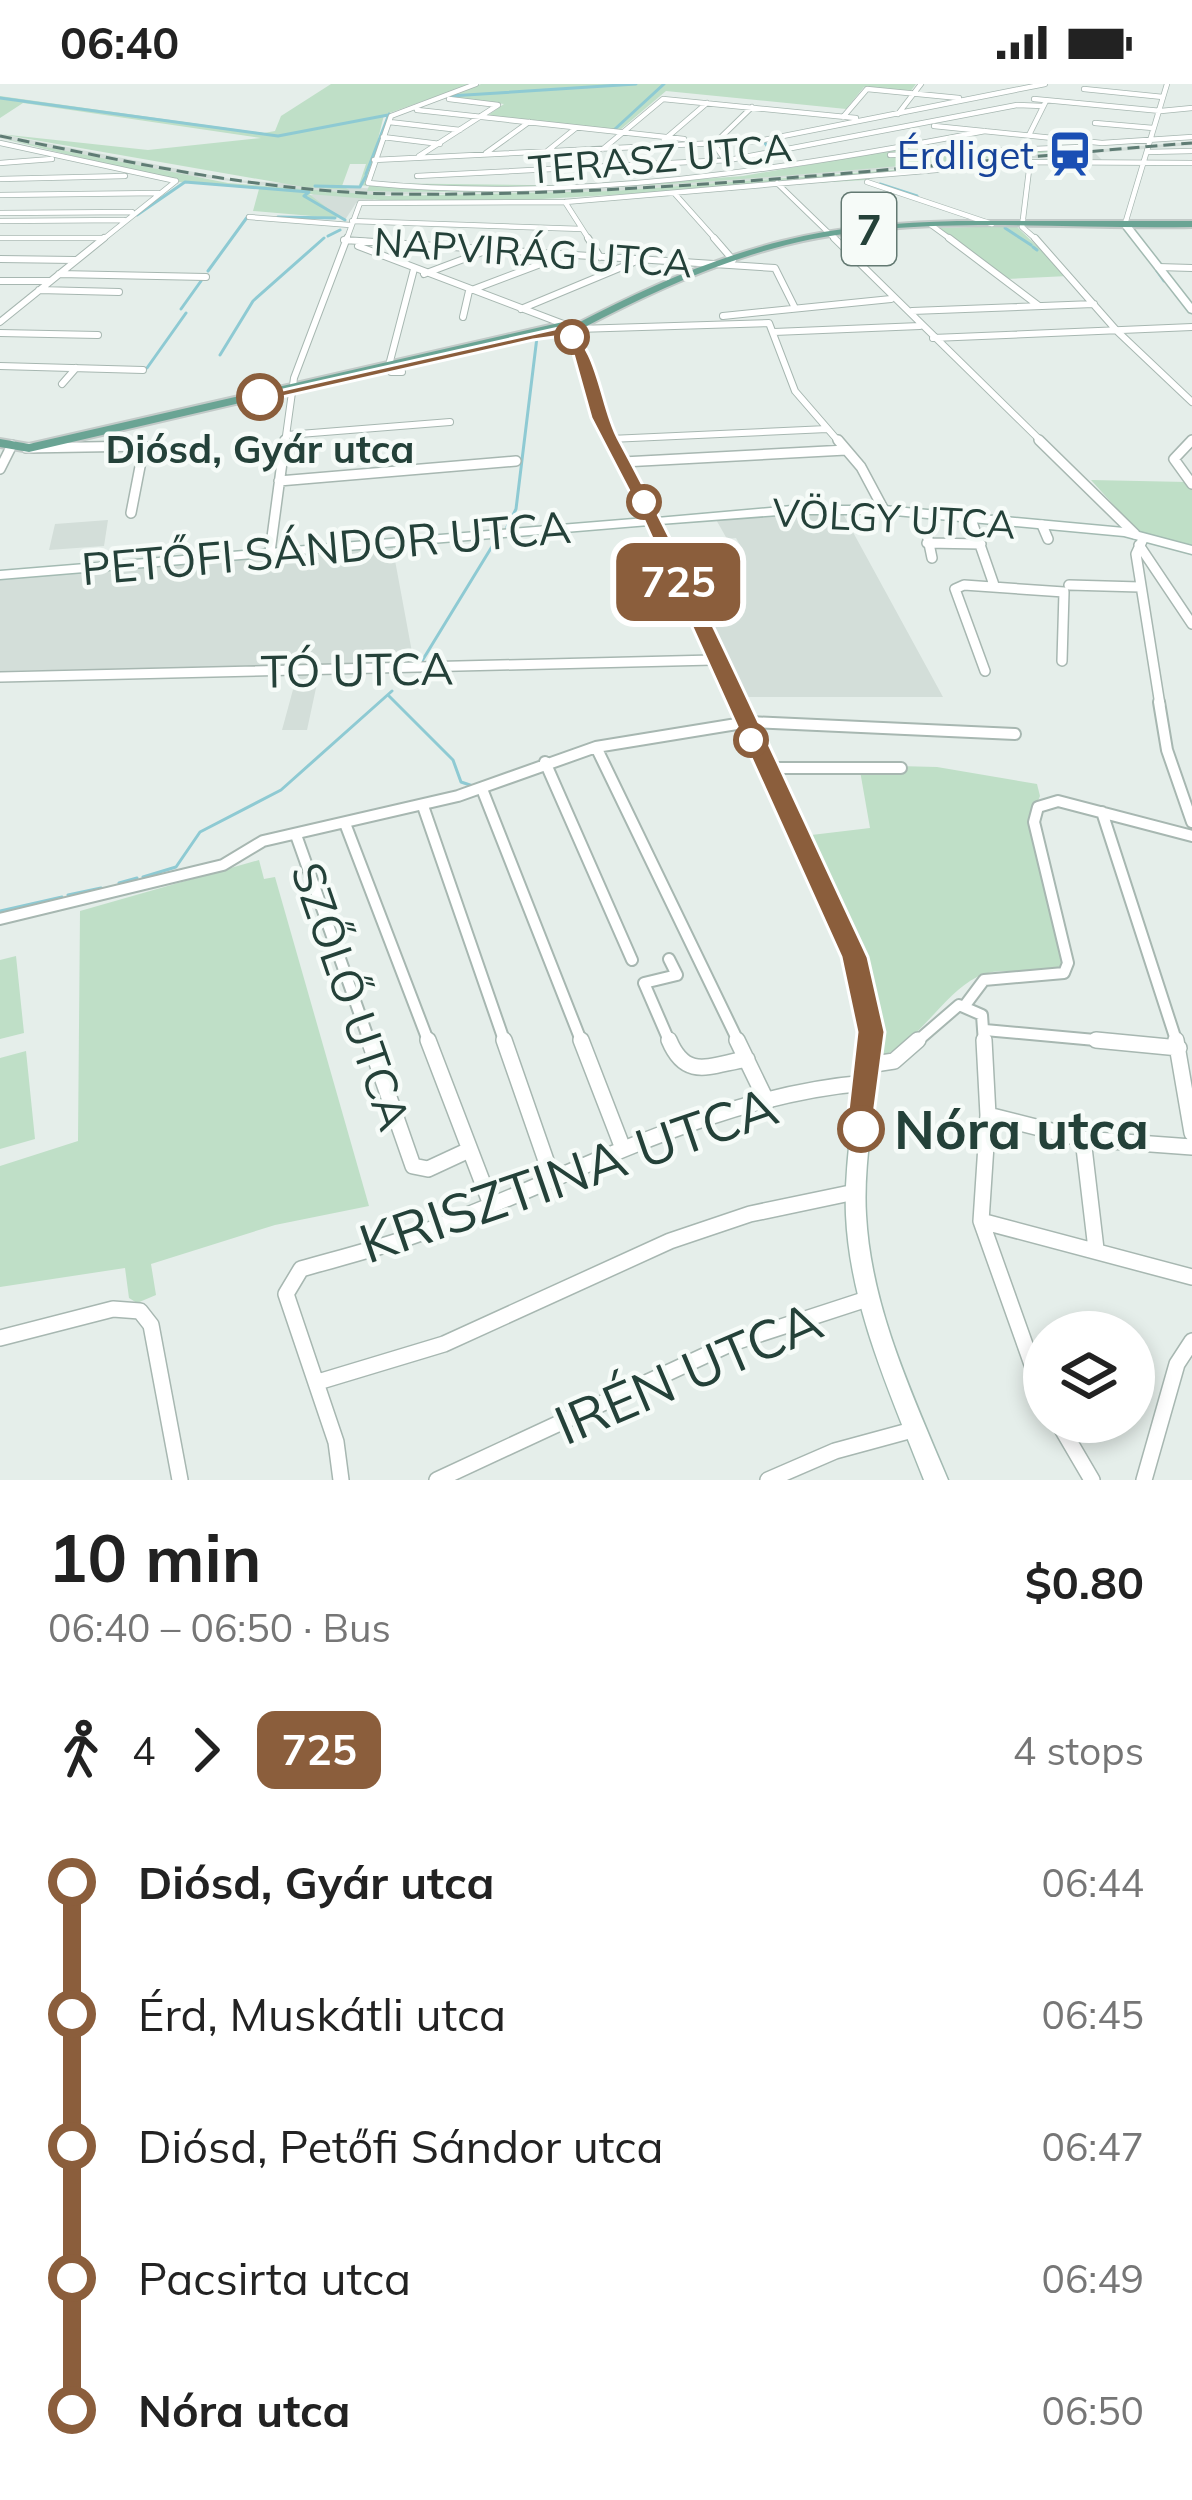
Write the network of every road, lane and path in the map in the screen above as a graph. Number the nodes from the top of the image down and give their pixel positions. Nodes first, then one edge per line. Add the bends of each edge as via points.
1 (476, 84) edge
2 (921, 84) edge
3 (1045, 84) edge
4 (1102, 84) edge
5 (1167, 84) edge
6 (1024, 87) edge
7 (1109, 92) junction
8 (914, 93) junction
9 (1005, 94) junction
10 (448, 97) junction
11 (1163, 97) junction
12 (969, 100) junction
13 (707, 103) junction
14 (1045, 103) junction
15 (1102, 105) junction
16 (752, 107) junction
17 (1192, 108) edge
18 (409, 109) junction
19 (1158, 111) junction
20 (797, 112) junction
21 (898, 114) junction
22 (481, 117) junction
23 (843, 117) junction
24 (871, 119) junction
25 (389, 122) junction
26 (529, 122) junction
27 (1095, 123) junction
28 (918, 124) junction
29 (579, 127) junction
30 (1153, 128) junction
31 (460, 130) junction
32 (985, 131) junction
33 (622, 132) junction
34 (1029, 136) junction
35 (383, 137) junction
36 (668, 137) junction
37 (1192, 137) edge
38 (768, 139) junction
39 (1150, 140) junction
40 (1089, 142) junction
41 (0, 143) edge
42 (717, 143) junction
43 (734, 143) junction
44 (440, 144) junction
45 (1120, 144) junction
46 (1139, 144) dead end
47 (662, 146) junction
48 (603, 149) junction
49 (576, 150) junction
50 (784, 150) junction
51 (795, 150) junction
52 (546, 152) junction
53 (1147, 152) junction
54 (1192, 152) edge
55 (483, 154) junction
56 (869, 154) junction
57 (67, 157) junction
58 (849, 157) junction
59 (416, 158) junction
60 (374, 160) junction
61 (725, 160) junction
62 (1030, 162) junction
63 (1143, 162) junction
64 (1192, 163) edge
65 (0, 164) edge
66 (584, 167) junction
67 (147, 175) junction
68 (737, 176) junction
69 (0, 179) edge
70 (858, 180) junction
71 (417, 181) junction
72 (777, 184) junction
73 (594, 186) junction
74 (162, 194) junction
75 (675, 194) junction
76 (1, 196) edge
77 (566, 202) junction
78 (136, 212) junction
79 (0, 217) edge
80 (249, 217) dead end
81 (124, 220) junction
82 (351, 223) junction
83 (992, 224) junction
84 (1022, 224) junction
85 (1125, 224) junction
86 (931, 225) junction
87 (1192, 225) edge
88 (582, 229) junction
89 (827, 234) junction
90 (0, 238) edge
91 (102, 238) junction
92 (344, 240) junction
93 (488, 250) junction
94 (565, 254) junction
95 (600, 257) junction
96 (0, 259) edge
97 (641, 259) junction
98 (75, 260) junction
99 (727, 262) junction
100 (1158, 267) junction
101 (1192, 268) edge
102 (414, 269) junction
103 (58, 274) junction
104 (424, 274) junction
105 (206, 277) dead end
106 (0, 281) edge
107 (45, 287) junction
108 (469, 291) junction
109 (119, 292) dead end
110 (891, 299) junction
111 (1187, 299) edge
112 (1094, 304) junction
113 (1040, 306) junction
114 (795, 308) junction
115 (521, 309) junction
116 (1192, 310) edge
117 (912, 311) dead end
118 (463, 317) dead end
119 (704, 323) junction
120 (920, 326) junction
121 (0, 328) edge
122 (771, 328) junction
123 (1192, 328) edge
124 (570, 330) junction
125 (1117, 331) junction
126 (98, 335) dead end
127 (933, 338) junction
128 (0, 366) edge
129 (76, 368) junction
130 (143, 370) dead end
131 (395, 371) junction
132 (62, 384) dead end
133 (291, 391) junction
134 (1192, 402) edge
135 (450, 422) dead end
136 (826, 429) junction
137 (287, 435) junction
138 (610, 440) junction
139 (1192, 440) edge
140 (20, 446) edge
141 (846, 450) junction
142 (516, 461) dead end
143 (623, 462) junction
144 (0, 470) edge
145 (279, 481) junction
146 (1192, 484) edge
147 (884, 511) junction
148 (131, 513) dead end
149 (651, 518) junction
150 (971, 519) junction
151 (1042, 525) junction
152 (1048, 539) dead end
153 (1139, 539) junction
154 (981, 544) junction
155 (1192, 550) edge
156 (270, 552) junction
157 (932, 558) dead end
158 (0, 575) edge
159 (1069, 584) dead end
160 (994, 585) junction
161 (1141, 587) junction
162 (1192, 625) edge
163 (713, 660) junction
164 (1062, 661) dead end
165 (985, 671) dead end
166 (0, 677) edge
167 (743, 723) junction
168 (1015, 734) dead end
169 (596, 747) junction
170 (545, 762) junction
171 (765, 768) junction
172 (901, 768) dead end
173 (482, 789) junction
174 (423, 806) junction
175 (1102, 812) junction
176 (1192, 821) edge
177 (346, 826) junction
178 (296, 835) junction
179 (1192, 836) edge
180 (0, 919) edge
181 (669, 959) dead end
182 (632, 960) dead end
183 (967, 1004) junction
184 (986, 1030) junction
185 (1179, 1048) junction
186 (747, 1059) junction
187 (867, 1074) junction
188 (767, 1102) junction
189 (988, 1115) junction
190 (1192, 1132) edge
191 (1083, 1139) junction
192 (622, 1146) junction
193 (1192, 1147) edge
194 (469, 1150) junction
195 (551, 1174) junction
196 (856, 1192) junction
197 (490, 1202) junction
198 (981, 1221) junction
199 (1096, 1249) junction
200 (1192, 1277) edge
201 (873, 1297) junction
202 (0, 1338) edge
203 (1023, 1339) edge
204 (1192, 1341) edge
205 (318, 1382) junction
206 (916, 1429) junction
207 (1070, 1443) edge
208 (180, 1480) edge
209 (341, 1480) edge
210 (437, 1480) edge
211 (768, 1480) edge
212 (936, 1480) edge
213 (1092, 1480) edge
214 (1144, 1480) edge

1 - 10 street
2 - 8 street
3 - 6 street
4 - 7 street via 1084,89
5 - 11 street
6 - 9 street
7 - 11 street
7 - 15 street
8 - 12 street
8 - 21 street
8 - 23 street via 866,90
9 - 12 street
9 - 12 street via 972,89
9 - 14 street
10 - 18 street
10 - 22 street via 498,106
11 - 19 street
12 - 21 street
13 - 16 street
13 - 33 street via 665,99
13 - 36 street
14 - 15 street
14 - 28 street, TERASZ UTCA
14 - 34 street
15 - 19 street
15 - 27 street
16 - 20 street
16 - 42 street
17 - 19 street
18 - 22 street
18 - 25 street
19 - 30 street
20 - 23 street
20 - 38 street
21 - 24 street
22 - 26 street
22 - 31 street
23 - 24 street
24 - 28 street
24 - 38 street
25 - 31 street
25 - 35 street
26 - 29 street
26 - 55 street
27 - 30 street
27 - 40 street
28 - 32 street
28 - 51 street, TERASZ UTCA
29 - 33 street
29 - 52 street
30 - 39 street
31 - 44 street
32 - 34 street
32 - 56 street
33 - 36 street
33 - 48 street
34 - 40 street
35 - 44 street
35 - 60 street
36 - 42 street
36 - 47 street
37 - 39 street
38 - 43 street
39 - 45 street
39 - 53 street
40 - 45 street
41 - 57 street
42 - 43 street
42 - 47 street
42 - 61 street
43 - 50 street
44 - 59 street
45 - 46 street
45 - 56 street
47 - 48 street
48 - 49 street
49 - 52 street
49 - 66 street
50 - 51 street, TERASZ UTCA
50 - 61 street, TERASZ UTCA
51 - 58 street
52 - 55 street
53 - 54 street
53 - 63 street
55 - 59 street
56 - 58 street
57 - 65 street
57 - 67 street
58 - 68 street
59 - 60 street
59 - 71 street
60 - 71 street via 369,183
61 - 66 street, TERASZ UTCA
61 - 68 street
62 - 63 street
62 - 70 street
62 - 84 street
63 - 64 street
63 - 85 street
66 - 71 street, TERASZ UTCA
66 - 73 street
67 - 69 street
67 - 74 street via 176,182
68 - 73 street
70 - 72 street
70 - 83 street
71 - 73 street
72 - 75 street
72 - 89 street
74 - 76 street
74 - 78 street
75 - 77 street
75 - 99 street
77 - 82 street via 364,202
77 - 88 street
78 - 79 street
78 - 81 street
79 - 81 street
80 - 82 street
81 - 91 street
82 - 88 street
82 - 92 street
83 - 84 main road, 7
83 - 86 main road, 7
84 - 85 main road, 7
84 - 112 street
85 - 87 main road, 7
85 - 100 street
86 - 89 main road, 7
86 - 113 street
88 - 95 street
89 - 99 main road, 7
89 - 110 street
90 - 91 street
91 - 98 street
92 - 93 street, NAPVIRÁG UTCA
92 - 102 street
92 - 133 street
93 - 94 street, NAPVIRÁG UTCA
93 - 104 street
94 - 95 street, NAPVIRÁG UTCA
94 - 108 street
95 - 97 street, NAPVIRÁG UTCA
96 - 98 street
97 - 99 street, NAPVIRÁG UTCA
97 - 115 street
98 - 103 street
99 - 114 street, NAPVIRÁG UTCA via 775,268
99 - 124 main road, 7
100 - 101 street
100 - 111 street
102 - 104 street
102 - 131 street
103 - 105 street
103 - 107 street
104 - 108 street
106 - 107 street
107 - 109 street
107 - 121 street
108 - 115 street
108 - 118 street
110 - 114 street
110 - 120 street
111 - 116 street
112 - 113 street
112 - 125 street
113 - 117 street
114 - 119 street
115 - 124 street
119 - 122 street
119 - 124 street
120 - 122 street
120 - 127 street
121 - 126 street
122 - 136 street via 795,391
123 - 125 street
124 - 131 main road, 7
124 - 138 street
125 - 127 street
125 - 134 street
127 - 153 street
128 - 129 street
129 - 130 street
129 - 132 street
131 - 133 main road, 7
133 - 137 street
133 - 140 main road, 7
135 - 137 street
136 - 138 street
136 - 141 street
137 - 145 street
138 - 143 street
139 - 146 street via 1174,459
140 - 144 street
140 - 148 street via 144,446
141 - 143 street
141 - 147 street via 875,485
142 - 145 street
143 - 149 street
145 - 156 street
147 - 149 street, VÖLGY UTCA
147 - 150 street, VÖLGY UTCA
149 - 156 street, PETŐFI SÁNDOR UTCA
149 - 163 street
150 - 151 street, VÖLGY UTCA
150 - 154 street
151 - 152 street
151 - 153 street, VÖLGY UTCA
153 - 155 street, VÖLGY UTCA
153 - 161 street
153 - 162 street
154 - 157 street via 927,538
154 - 160 street
156 - 158 street, PETŐFI SÁNDOR UTCA
159 - 161 street
160 - 164 street via 1064,592
160 - 165 street via 956,589
161 - 176 street via 1167,750
163 - 166 street, TÓ UTCA
163 - 167 street
167 - 168 street
167 - 169 street
167 - 171 street
169 - 170 street
169 - 186 street
170 - 173 street
170 - 182 street
171 - 172 street
171 - 187 street via 855,957 868,1012
173 - 174 street
173 - 192 street
174 - 177 street
174 - 195 street
175 - 179 street
175 - 183 street via 1058,801 1035,812 1064,973 992,974
175 - 185 street
177 - 178 street
177 - 194 street
178 - 180 street via 260,842 223,866
178 - 194 street, SZŐLŐ UTCA via 410,1161 428,1169
181 - 186 street via 677,975 644,983 678,1062 688,1068
183 - 184 street
183 - 187 street
184 - 185 street
184 - 189 street
185 - 190 street
186 - 188 street
187 - 188 street, KRISZTINA UTCA
187 - 196 street
188 - 192 street, KRISZTINA UTCA
189 - 191 street
189 - 198 street
191 - 193 street
191 - 199 street
192 - 195 street, KRISZTINA UTCA
194 - 197 street
195 - 197 street, KRISZTINA UTCA
196 - 201 street
196 - 205 street via 670,1241 444,1344
197 - 205 street, KRISZTINA UTCA via 294,1276 286,1294
198 - 199 street
198 - 203 street
199 - 200 street
201 - 206 street
201 - 210 street, IRÉN UTCA via 733,1343
202 - 208 street via 113,1310 140,1311 151,1325
204 - 214 street via 1177,1364
205 - 209 street
206 - 211 street
206 - 212 street
207 - 213 street

